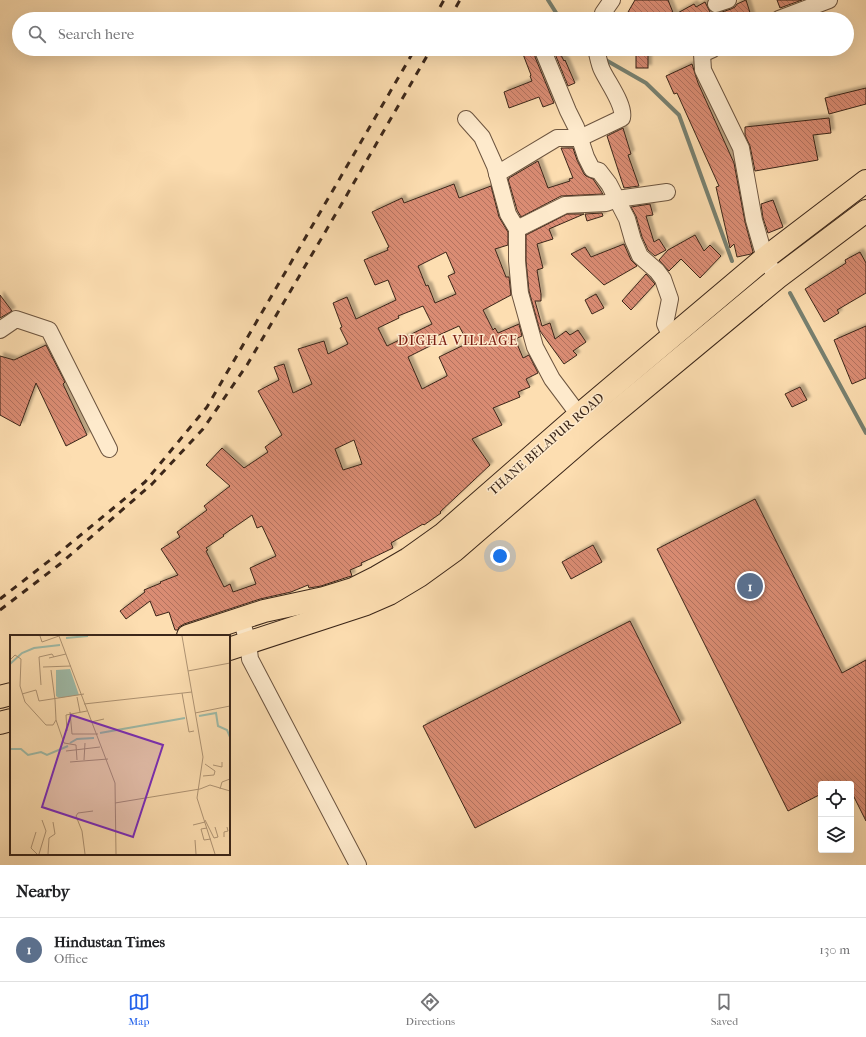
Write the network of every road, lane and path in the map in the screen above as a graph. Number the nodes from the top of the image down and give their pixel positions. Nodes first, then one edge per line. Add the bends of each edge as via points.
1 (612, 0) edge
2 (829, 0) edge
3 (604, 12) edge
4 (797, 12) edge
5 (545, 56) edge
6 (598, 56) edge
7 (702, 56) edge
8 (466, 119) dead end
9 (580, 138) junction
10 (497, 174) junction
11 (866, 182) edge
12 (667, 192) dead end
13 (617, 199) junction
14 (866, 211) edge
15 (517, 229) junction
16 (765, 258) junction
17 (777, 278) junction
18 (0, 330) edge
19 (671, 337) junction
20 (579, 415) junction
21 (589, 434) junction
22 (109, 449) dead end
23 (241, 619) junction
24 (191, 635) edge
25 (238, 646) edge
26 (10, 694) edge
27 (0, 697) edge
28 (10, 720) edge
29 (0, 723) edge
30 (358, 865) edge

1 - 3 street
2 - 4 street
5 - 9 street
6 - 9 street via 601,68 617,97 623,113 622,118
7 - 16 street via 703,70 741,148 754,220
8 - 10 street via 482,137
9 - 10 street via 557,138
9 - 13 street via 592,169 599,171
10 - 15 street via 508,214
11 - 16 main road, THANE BELAPUR ROAD
12 - 13 street
13 - 15 street via 606,203 565,205
13 - 19 street via 640,256 663,279 670,300 666,324
14 - 17 main road, THANE BELAPUR ROAD
15 - 20 street via 520,293 536,347 552,379
16 - 17 street
16 - 19 main road, THANE BELAPUR ROAD
17 - 21 main road, THANE BELAPUR ROAD
18 - 22 street via 16,319 49,330
19 - 20 main road, THANE BELAPUR ROAD
20 - 21 street
20 - 23 main road, THANE BELAPUR ROAD via 443,534 408,559 353,589
21 - 25 main road, THANE BELAPUR ROAD via 455,550 419,576 366,604
23 - 24 main road, THANE BELAPUR ROAD
23 - 25 street
25 - 30 street via 250,659
26 - 27 main road
28 - 29 main road

